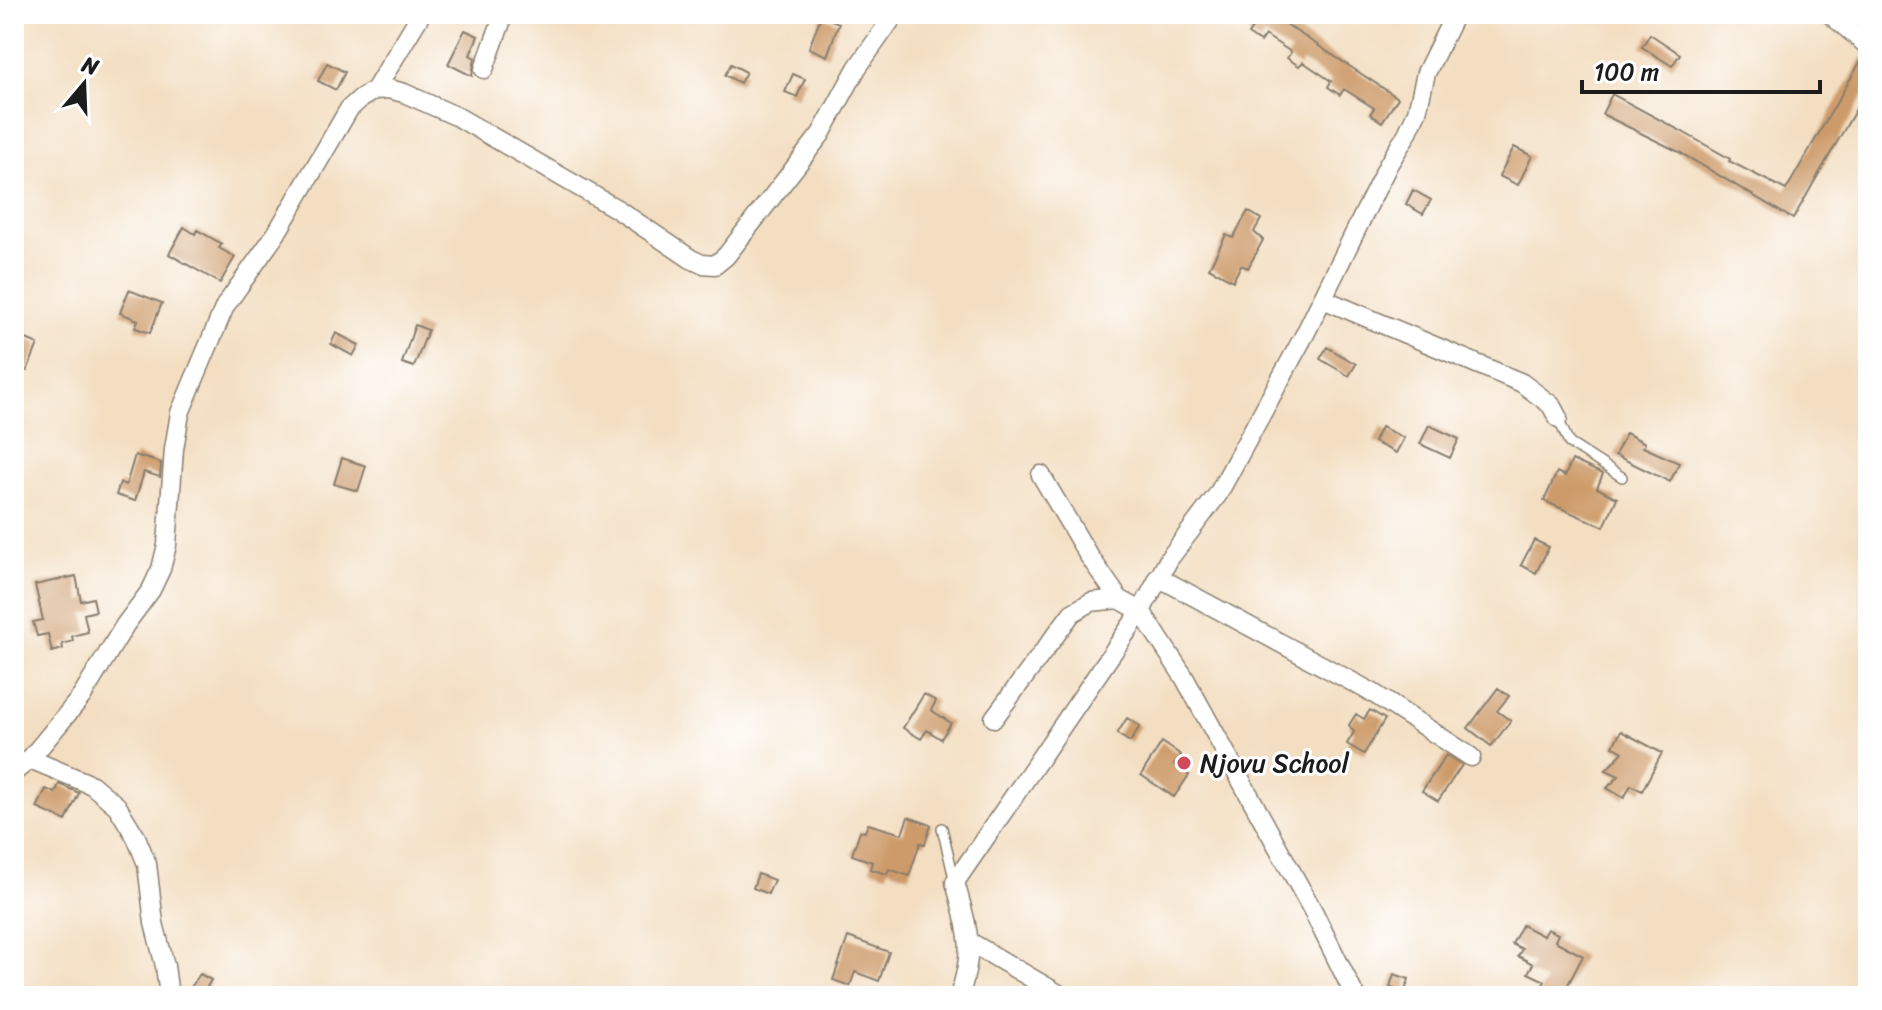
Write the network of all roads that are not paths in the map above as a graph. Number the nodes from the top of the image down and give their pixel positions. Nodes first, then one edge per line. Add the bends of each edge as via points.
1 (421, 14) edge
2 (504, 14) edge
3 (895, 14) edge
4 (1455, 14) edge
5 (1830, 14) edge
6 (1868, 46) edge
7 (484, 69) dead end
8 (375, 90) junction
9 (1323, 299) junction
10 (1558, 418) joint
11 (1041, 475) dead end
12 (1622, 477) dead end
13 (1158, 577) junction
14 (1119, 599) junction
15 (1141, 611) junction
16 (994, 718) dead end
17 (1471, 757) dead end
18 (30, 759) junction
19 (14, 772) edge
20 (942, 828) dead end
21 (955, 882) junction
22 (970, 942) junction
23 (169, 996) edge
24 (959, 996) edge
25 (1062, 996) edge
26 (1355, 996) edge

1 - 8 street
2 - 7 street
3 - 8 street via 857,68 821,134 715,265 691,259 617,209 458,117 404,93
4 - 9 street via 1426,73 1407,134
5 - 6 street
8 - 18 street via 349,109 276,234 225,306 178,422 161,569 82,696
9 - 10 street via 1522,383 1551,405
9 - 13 street via 1218,494
10 - 12 lane via 1569,443
11 - 14 street
13 - 15 street
13 - 17 street via 1373,693
14 - 15 street
14 - 16 street via 1091,602 1072,613
15 - 21 street
15 - 26 street via 1184,677
18 - 19 street
18 - 23 street via 92,785 117,806 136,837 147,864
20 - 21 lane
21 - 22 street
22 - 24 street
22 - 25 street

